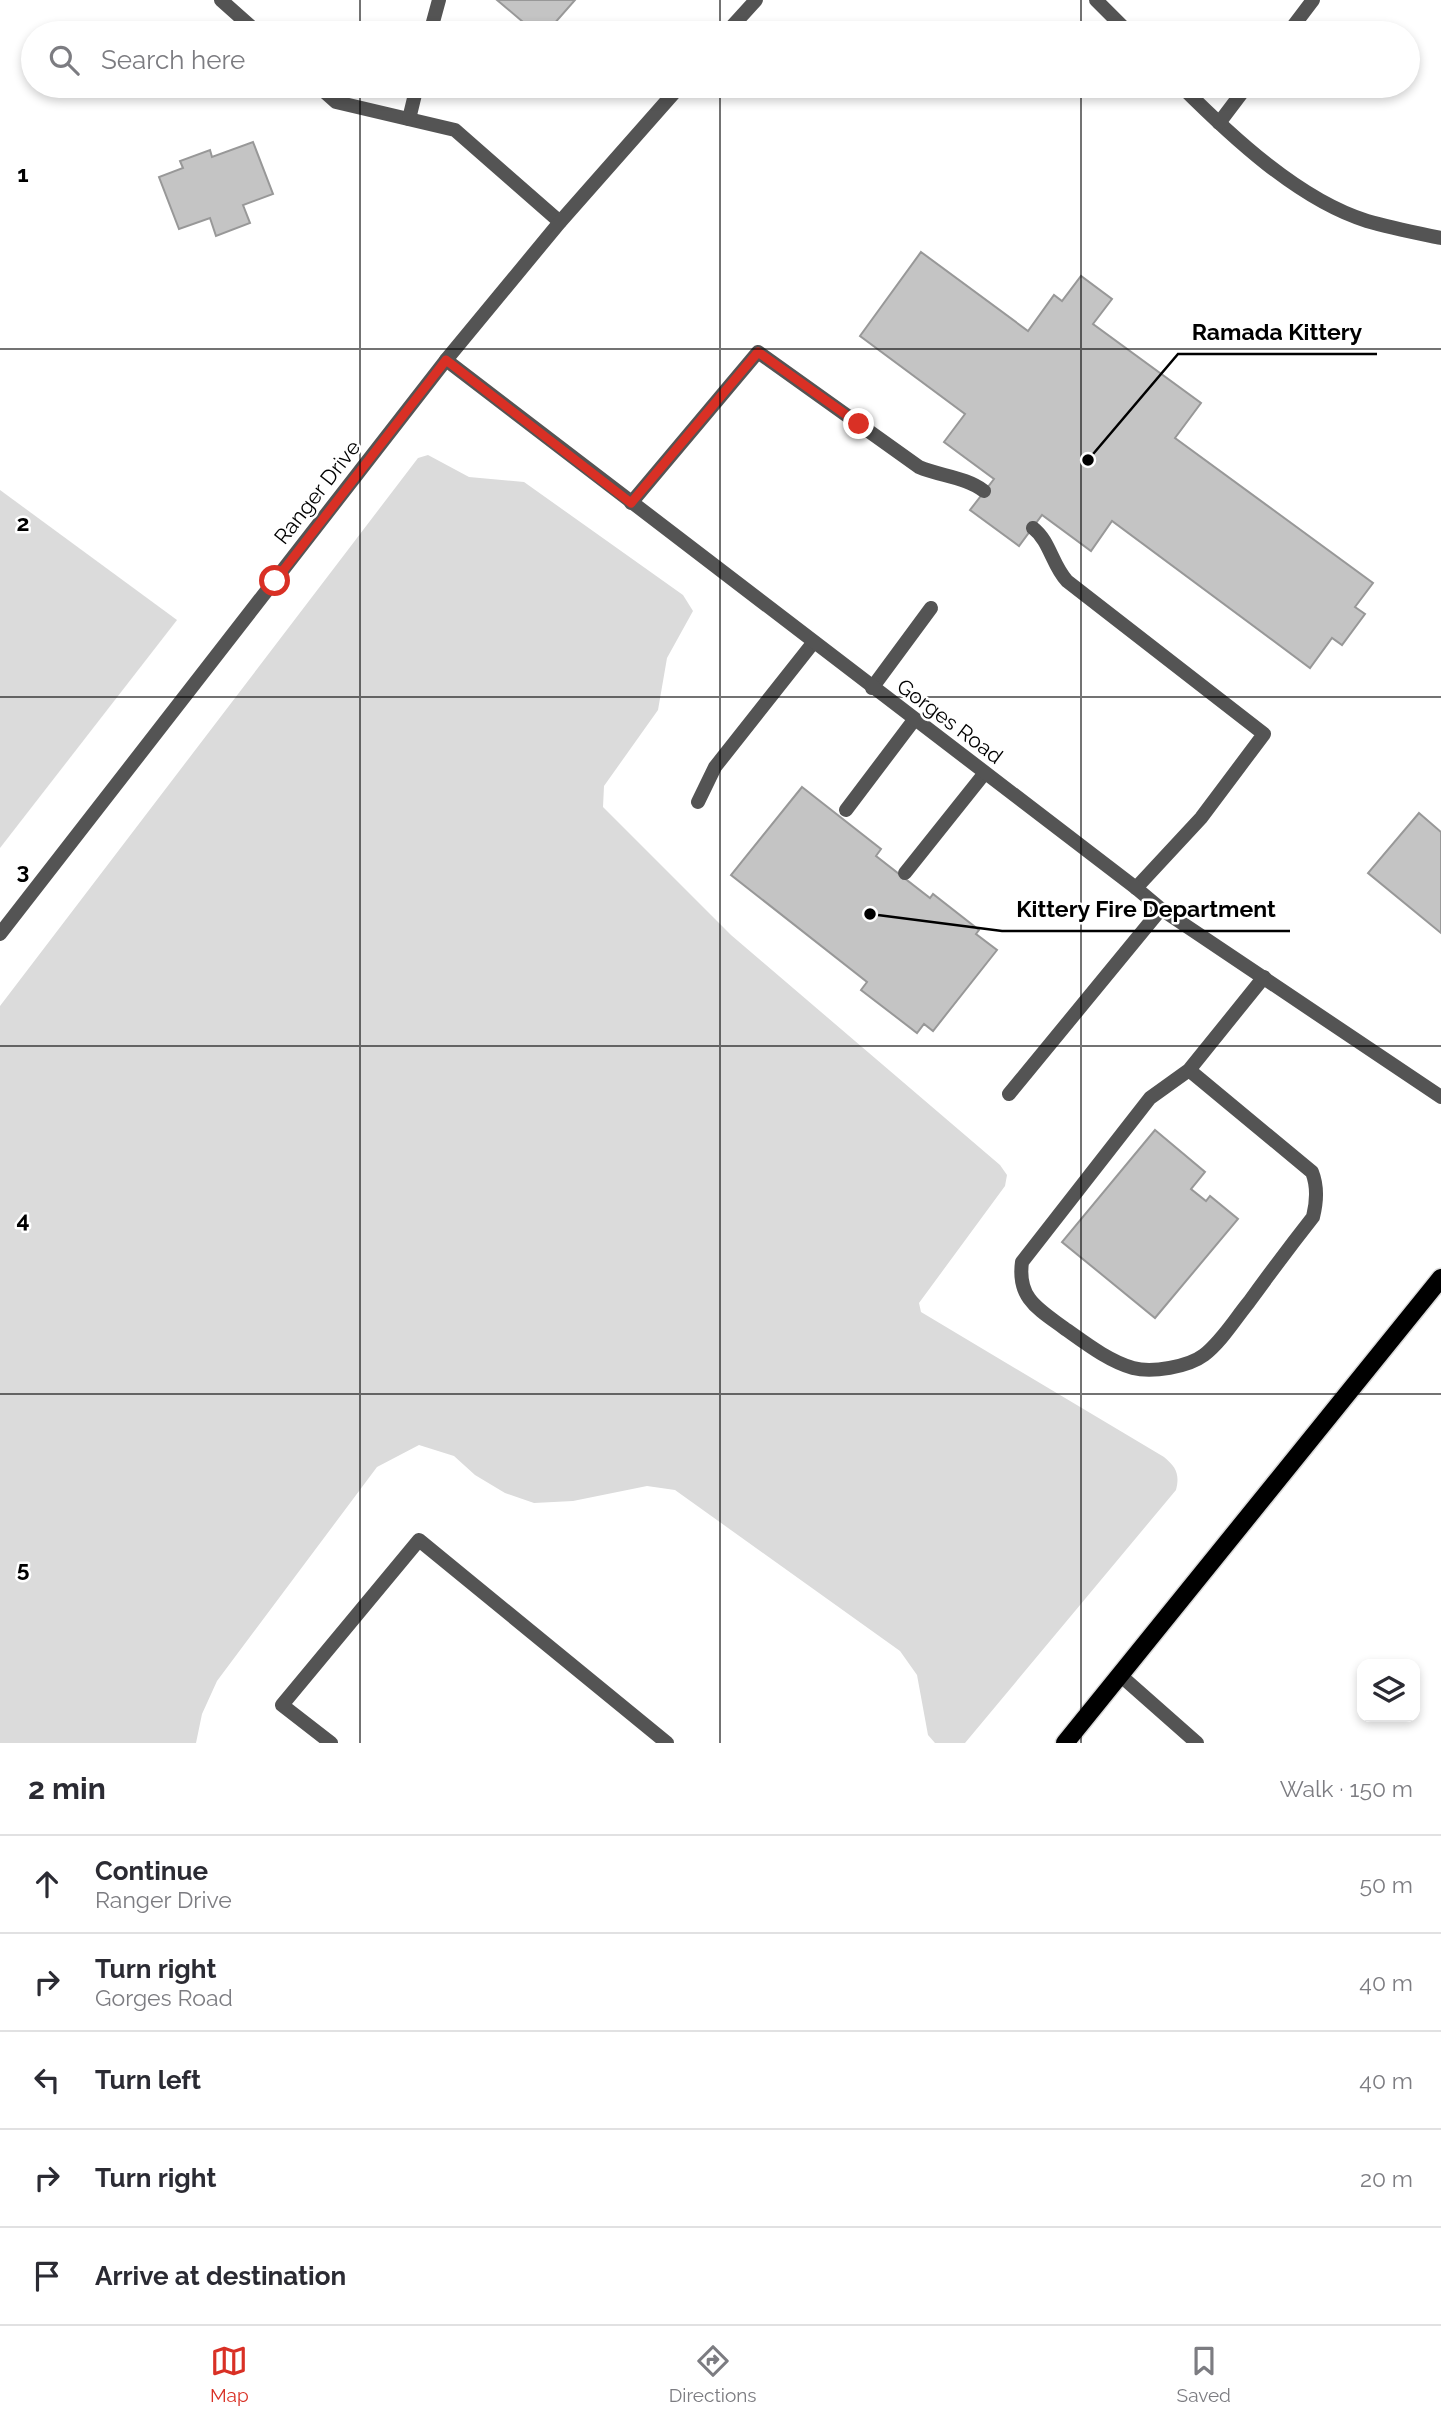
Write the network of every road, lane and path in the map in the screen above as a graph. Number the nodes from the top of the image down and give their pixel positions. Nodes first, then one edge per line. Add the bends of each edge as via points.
1 (221, 0) edge
2 (439, 0) edge
3 (756, 0) edge
4 (1096, 0) edge
5 (1313, 0) edge
6 (245, 21) edge
7 (433, 21) edge
8 (737, 21) edge
9 (1117, 21) edge
10 (1297, 21) edge
11 (332, 98) edge
12 (414, 98) edge
13 (669, 98) edge
14 (1193, 98) edge
15 (1238, 98) edge
16 (409, 119) junction
17 (1219, 123) junction
18 (560, 222) junction
19 (1441, 239) edge
20 (446, 360) junction
21 (984, 491) dead end
22 (631, 503) junction
23 (1032, 528) dead end
24 (931, 608) dead end
25 (813, 643) junction
26 (872, 688) junction
27 (914, 720) junction
28 (984, 774) junction
29 (698, 802) dead end
30 (846, 810) dead end
31 (905, 873) dead end
32 (1136, 888) junction
33 (1161, 909) junction
34 (0, 934) edge
35 (1264, 977) junction
36 (1189, 1070) junction
37 (1009, 1094) dead end
38 (1441, 1097) edge
39 (1441, 1278) edge
40 (1120, 1675) junction
41 (331, 1743) edge
42 (667, 1743) edge
43 (1065, 1743) edge
44 (1197, 1743) edge

1 - 6 street
2 - 7 street
3 - 8 street
4 - 9 street
5 - 10 street
11 - 16 street
12 - 16 street
13 - 18 street, Ranger Drive
14 - 17 street
15 - 17 street
16 - 18 street via 455,130
17 - 19 street via 1313,196 1365,220
18 - 20 street, Ranger Drive
20 - 22 street, Gorges Road
20 - 34 street, Ranger Drive
21 - 22 street via 974,483 919,467 758,352
22 - 25 street, Gorges Road
23 - 32 street via 1043,536 1057,570 1067,581 1264,734 1201,818
24 - 26 street
25 - 26 street, Gorges Road
25 - 29 street via 715,766
26 - 27 street, Gorges Road
27 - 28 street, Gorges Road
27 - 30 street
28 - 31 street
28 - 32 street, Gorges Road
32 - 33 street, Gorges Road
33 - 35 street, Gorges Road
33 - 37 street
35 - 36 street
35 - 38 street, Gorges Road
36 - 36 street via 1150,1098 1022,1262 1023,1288 1032,1306 1082,1341 1134,1368 1166,1369 1203,1356 1313,1217 1316,1204 1312,1172
39 - 40 main road
40 - 43 main road
40 - 44 street
41 - 42 street via 282,1705 419,1540

